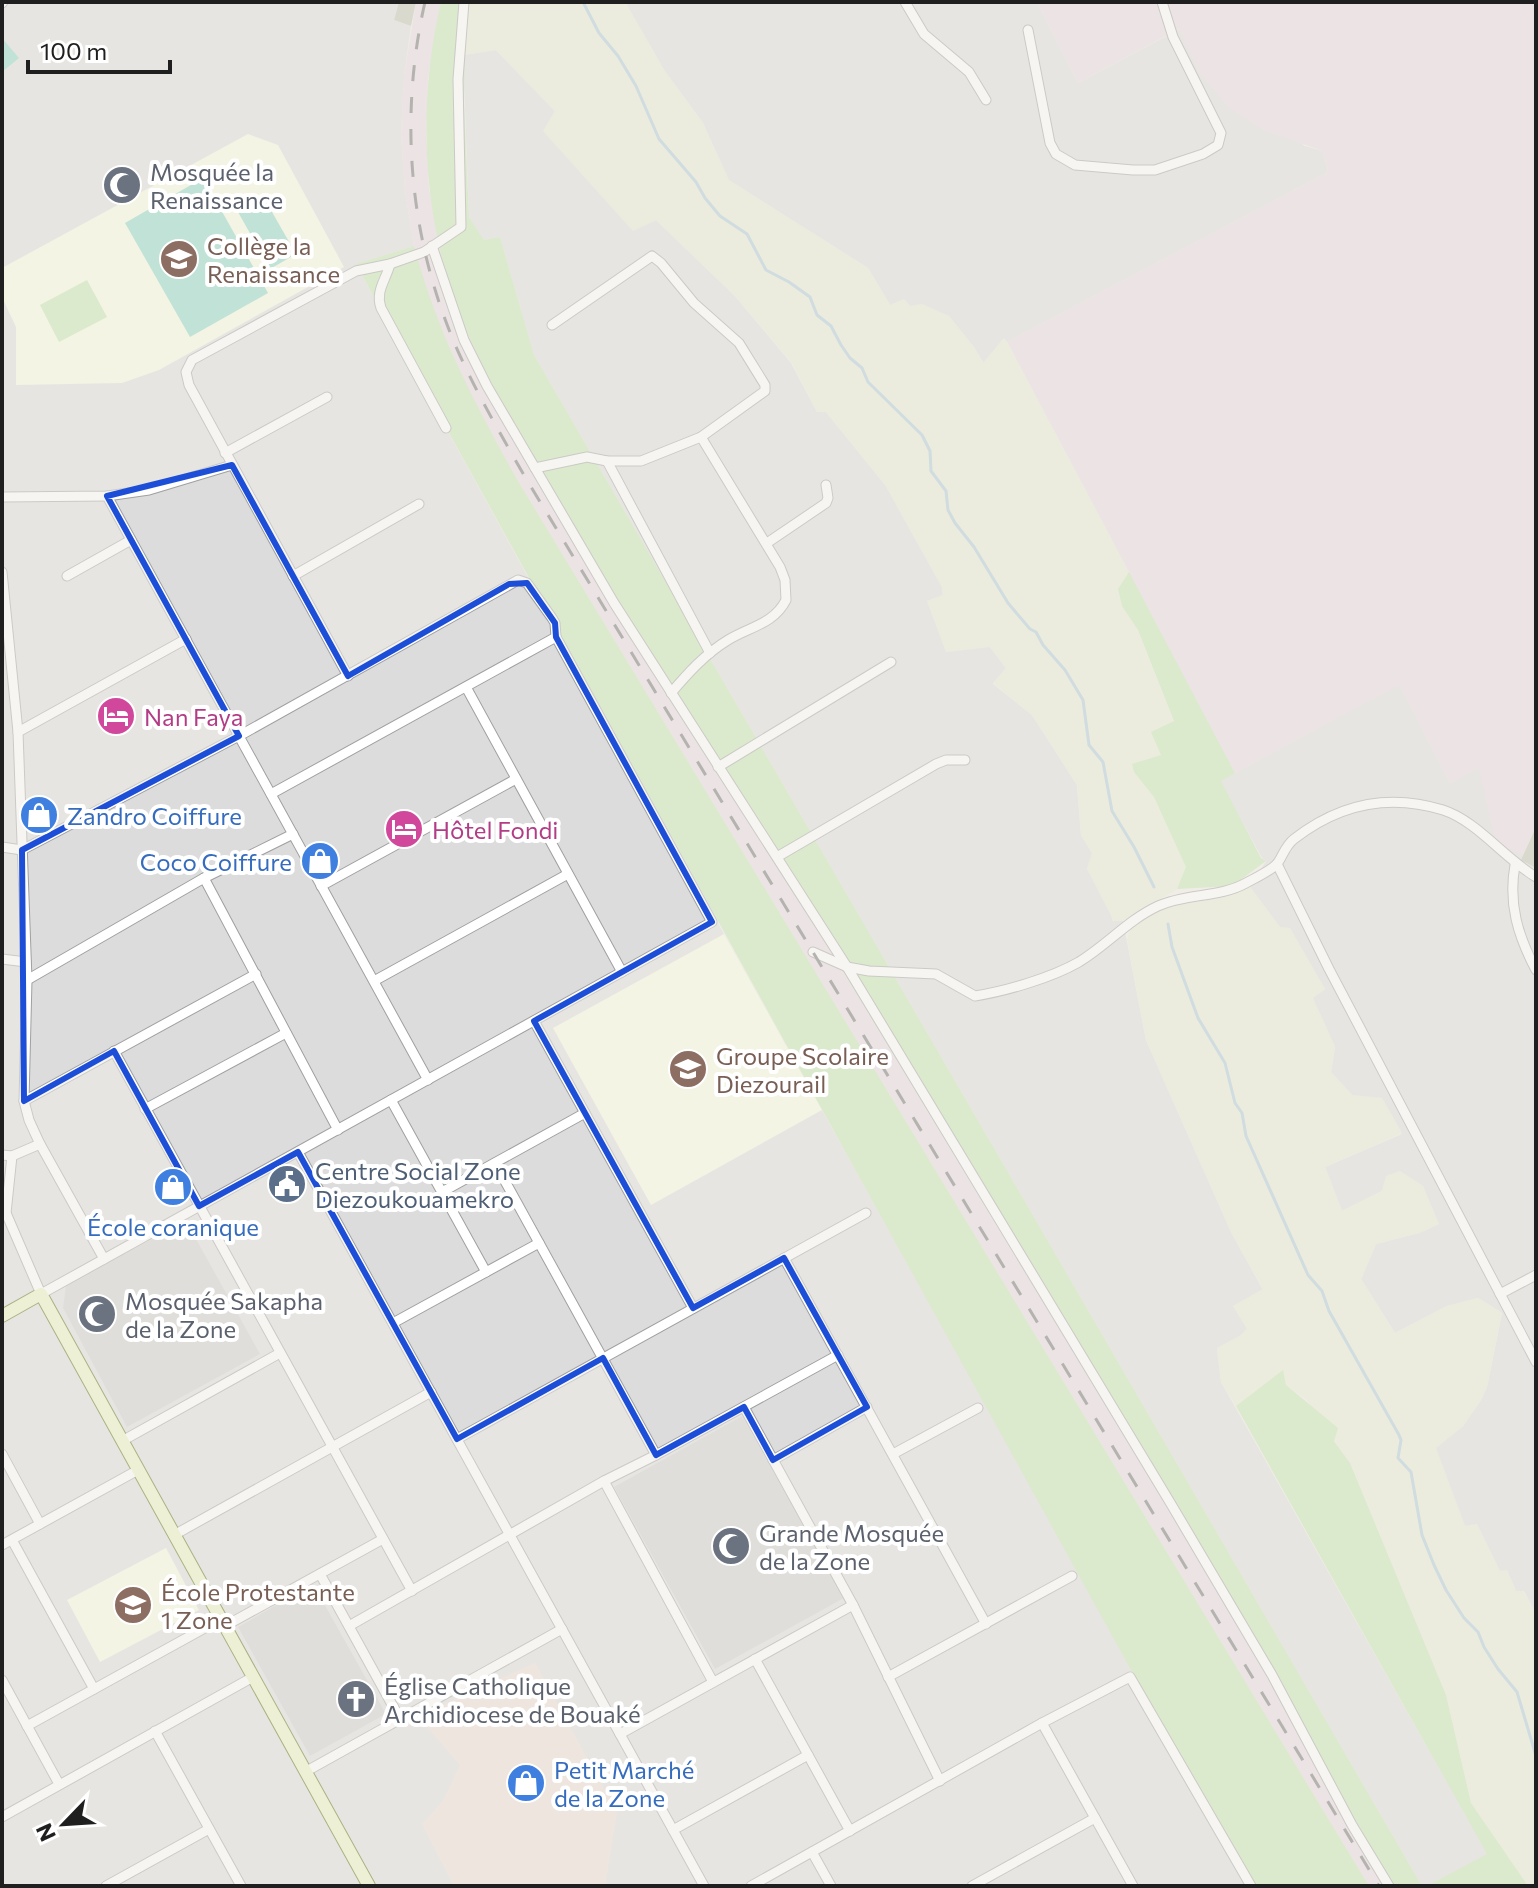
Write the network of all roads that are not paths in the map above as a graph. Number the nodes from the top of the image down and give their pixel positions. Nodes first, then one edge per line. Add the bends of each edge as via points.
1 (464, 2) edge
2 (905, 2) edge
3 (1162, 2) edge
4 (1028, 30) dead end
5 (986, 100) dead end
6 (432, 246) junction
7 (390, 264) junction
8 (552, 325) dead end
9 (327, 397) dead end
10 (446, 428) dead end
11 (701, 437) junction
12 (225, 453) junction
13 (607, 461) junction
14 (232, 465) junction
15 (535, 468) junction
16 (826, 485) dead end
17 (107, 496) junction
18 (2, 497) edge
19 (419, 504) dead end
20 (131, 540) junction
21 (767, 543) junction
22 (2, 572) edge
23 (67, 576) dead end
24 (293, 576) junction
25 (556, 637) junction
26 (186, 639) junction
27 (710, 653) junction
28 (891, 662) dead end
29 (348, 676) junction
30 (466, 687) junction
31 (671, 693) junction
32 (18, 732) junction
33 (239, 736) junction
34 (965, 760) dead end
35 (718, 767) junction
36 (516, 779) junction
37 (271, 794) junction
38 (293, 834) junction
39 (2, 847) edge
40 (22, 850) junction
41 (777, 857) junction
42 (1277, 864) junction
43 (1515, 865) junction
44 (568, 874) junction
45 (1536, 877) edge
46 (204, 878) junction
47 (321, 886) junction
48 (813, 952) dead end
49 (2, 959) edge
50 (26, 962) junction
51 (847, 967) junction
52 (1536, 970) edge
53 (622, 972) junction
54 (256, 974) junction
55 (27, 980) junction
56 (374, 981) junction
57 (534, 1021) junction
58 (286, 1033) junction
59 (114, 1051) junction
60 (428, 1080) junction
61 (391, 1100) junction
62 (24, 1101) junction
63 (145, 1109) junction
64 (585, 1113) junction
65 (338, 1130) junction
66 (40, 1144) junction
67 (298, 1152) junction
68 (7, 1156) edge
69 (495, 1163) junction
70 (442, 1192) junction
71 (199, 1206) junction
72 (4, 1213) edge
73 (866, 1213) dead end
74 (539, 1243) junction
75 (784, 1258) junction
76 (104, 1259) junction
77 (486, 1272) junction
78 (1536, 1275) edge
79 (41, 1294) junction
80 (1500, 1294) junction
81 (693, 1308) junction
82 (2, 1316) edge
83 (393, 1323) junction
84 (280, 1353) junction
85 (838, 1355) junction
86 (603, 1358) junction
87 (1536, 1362) edge
88 (431, 1392) junction
89 (744, 1407) junction
90 (867, 1407) junction
91 (978, 1408) dead end
92 (457, 1439) junction
93 (122, 1441) junction
94 (332, 1447) junction
95 (2, 1454) edge
96 (893, 1454) junction
97 (656, 1455) junction
98 (773, 1460) junction
99 (138, 1470) junction
100 (604, 1481) junction
101 (40, 1524) junction
102 (509, 1534) junction
103 (174, 1535) junction
104 (383, 1539) junction
105 (12, 1540) junction
106 (2, 1545) edge
107 (320, 1574) junction
108 (1072, 1576) dead end
109 (412, 1591) junction
110 (853, 1605) junction
111 (223, 1622) junction
112 (986, 1624) junction
113 (349, 1626) junction
114 (562, 1629) junction
115 (755, 1659) junction
116 (253, 1677) junction
117 (888, 1677) junction
118 (2, 1680) edge
119 (713, 1682) junction
120 (94, 1689) junction
121 (400, 1719) junction
122 (1042, 1723) junction
123 (27, 1726) junction
124 (155, 1731) junction
125 (620, 1734) junction
126 (808, 1755) junction
127 (305, 1772) junction
128 (940, 1781) junction
129 (59, 1784) junction
130 (2, 1817) edge
131 (1095, 1818) junction
132 (209, 1829) junction
133 (673, 1830) junction
134 (850, 1831) junction
135 (812, 1852) junction
136 (106, 1886) edge
137 (241, 1886) edge
138 (369, 1886) edge
139 (704, 1886) edge
140 (751, 1886) edge
141 (831, 1886) edge
142 (972, 1886) edge
143 (1133, 1886) edge
144 (1251, 1886) edge
145 (1389, 1886) edge

1 - 6 street via 458,79 461,227
2 - 5 street via 924,34 969,72
3 - 4 street via 1173,37 1221,133 1218,145 1203,154 1155,170 1075,165 1056,154
6 - 7 street
6 - 15 street via 464,340
7 - 10 street via 377,299
7 - 12 street via 356,271 192,360 186,372 189,385
8 - 11 street via 652,256 739,343 765,385 759,397
9 - 12 street
11 - 13 street via 641,461
11 - 21 street
12 - 14 street
13 - 15 street via 577,458
13 - 27 street
14 - 17 street via 149,490
14 - 24 street
15 - 31 street
16 - 21 street via 826,503
17 - 18 street
17 - 20 street
19 - 24 street
20 - 23 street
20 - 26 street
21 - 27 street via 785,580 786,600 772,618
22 - 32 street
24 - 29 street
25 - 29 street via 552,618 527,583 518,580
25 - 30 street
25 - 53 street via 712,922
26 - 32 street
26 - 33 street
27 - 31 street
28 - 35 street
29 - 33 street
30 - 36 street
30 - 37 street
31 - 35 street
32 - 40 street
33 - 37 street
33 - 40 street
34 - 41 street via 936,764
35 - 41 street
36 - 44 street
36 - 47 street
37 - 38 street
38 - 46 street
38 - 47 street
39 - 40 street
40 - 50 street
41 - 51 street
42 - 43 street via 1293,840 1352,807 1379,801 1427,806 1460,817
42 - 51 street via 1235,889 1156,907 1078,962 991,993 975,996 928,972
42 - 80 street
43 - 45 street
43 - 52 street via 1511,884 1516,927
44 - 53 street
44 - 56 street
46 - 54 street
46 - 55 street
47 - 56 street
48 - 51 street
49 - 50 street
50 - 55 street
51 - 145 street via 1272,1675
53 - 57 street
54 - 58 street
54 - 59 street
55 - 62 street
56 - 60 street
57 - 60 street
57 - 64 street
58 - 63 street
58 - 65 street
59 - 62 street
59 - 63 street
60 - 61 street
61 - 65 street
61 - 70 street
62 - 66 street
63 - 71 street
64 - 69 street
64 - 81 street
65 - 67 street
66 - 68 street
66 - 76 street
67 - 71 street
67 - 83 street
68 - 72 street
69 - 70 street
69 - 74 street
70 - 77 street
71 - 76 street
71 - 84 street
72 - 79 street
73 - 75 street
74 - 77 street
74 - 86 street
75 - 81 street
75 - 85 street
76 - 79 street
77 - 83 street
78 - 80 street
79 - 82 street
79 - 93 street
80 - 87 street
81 - 86 street
83 - 88 street
84 - 93 street
84 - 94 street
85 - 89 street
85 - 90 street
86 - 92 street
86 - 97 street
88 - 92 street
88 - 94 street
89 - 97 street
89 - 98 street
90 - 96 street
90 - 98 street
91 - 96 street
92 - 102 street
93 - 99 street
94 - 103 street
94 - 104 street
95 - 101 street
96 - 112 street
97 - 100 street
98 - 110 street
99 - 101 street
99 - 103 street
100 - 102 street
100 - 119 street
101 - 105 street
102 - 109 street
102 - 114 street
103 - 111 street
104 - 107 street
104 - 109 street
105 - 106 street
105 - 120 street
107 - 111 street
107 - 113 street
108 - 112 street
109 - 113 street
110 - 115 street
110 - 117 street
111 - 116 street
111 - 120 street
112 - 117 street
113 - 121 street
114 - 121 street
114 - 125 street
115 - 119 street
115 - 126 street
116 - 124 street
116 - 127 street
117 - 128 street
118 - 123 street
119 - 125 street
120 - 123 street
121 - 127 street
122 - 128 street
122 - 131 street
122 - 144 street via 1133,1679
123 - 129 street
124 - 129 street
124 - 132 street
125 - 133 street
126 - 133 street
126 - 134 street
127 - 138 street
128 - 134 street
129 - 130 street
131 - 142 street
131 - 143 street
132 - 136 street
132 - 137 street
133 - 139 street
134 - 135 street
135 - 140 street
135 - 141 street

